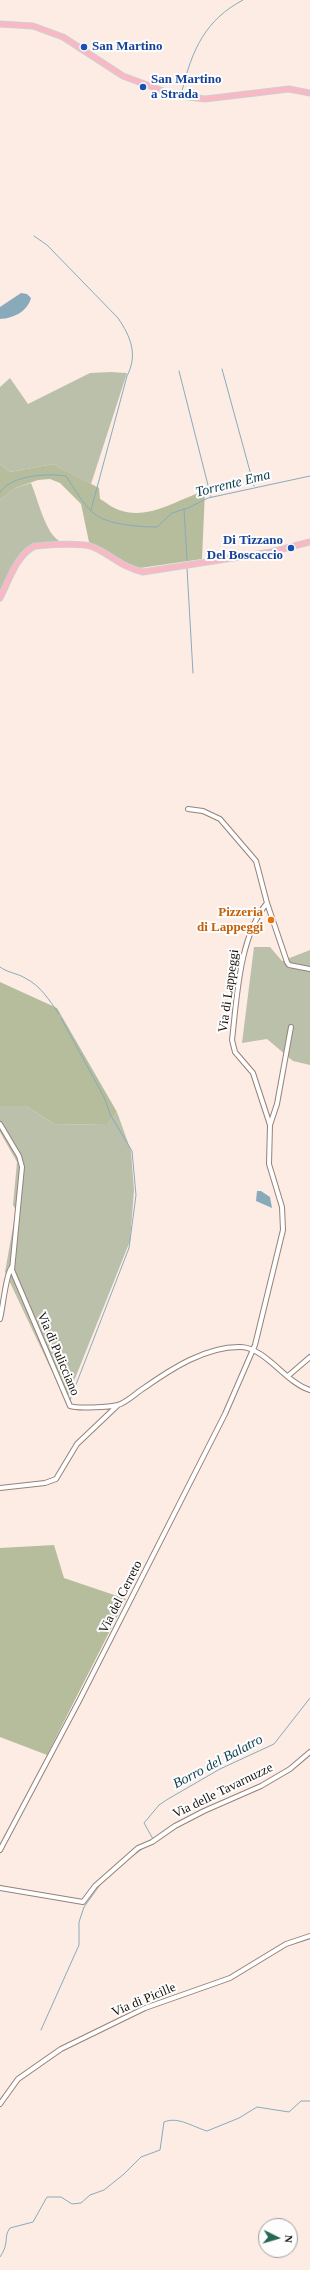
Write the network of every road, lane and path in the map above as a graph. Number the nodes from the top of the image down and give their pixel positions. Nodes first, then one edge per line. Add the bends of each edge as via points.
1 (0, 24) edge
2 (310, 93) edge
3 (310, 542) edge
4 (0, 598) edge
5 (188, 809) dead end
6 (267, 903) junction
7 (310, 969) edge
8 (291, 1027) dead end
9 (0, 1124) edge
10 (270, 1125) junction
11 (12, 1267) junction
12 (0, 1319) edge
13 (253, 1350) junction
14 (310, 1357) edge
15 (288, 1376) junction
16 (310, 1390) edge
17 (118, 1405) junction
18 (0, 1488) edge
19 (310, 1752) edge
20 (0, 1850) edge
21 (0, 1888) edge
22 (310, 1936) edge
23 (0, 2104) edge

1 - 2 main road via 33,26 63,37 123,76 178,96 205,99 293,89
3 - 4 main road via 271,552 143,572 116,562 92,546 34,546 18,561
5 - 6 street via 203,811 220,819 256,861
6 - 7 street via 289,965
6 - 10 street, Via di Lappeggi via 258,914 246,946 232,1040 235,1052 253,1074
8 - 10 street, Via di Lappeggi via 277,1104
9 - 11 street, Via di Pulicciano via 22,1166
10 - 13 street, Via di Lappeggi via 269,1164 282,1207 283,1230
11 - 12 street via 7,1274 7,1289
11 - 17 street, Via di Pulicciano via 69,1405 78,1408
13 - 15 street, Via di Pulicciano
13 - 17 street, Via di Pulicciano via 236,1347 198,1357 175,1368
13 - 20 street, Via del Cerreto via 197,1470
14 - 15 street
15 - 16 street, Via di Pulicciano
17 - 18 street via 77,1444 56,1479 45,1483
19 - 21 street, Via delle Tavarnuzze via 290,1769 261,1786 204,1811 138,1848 95,1886 83,1902
22 - 23 street, Via di Picille via 286,1944 230,1978 145,2008 61,2049 18,2079

